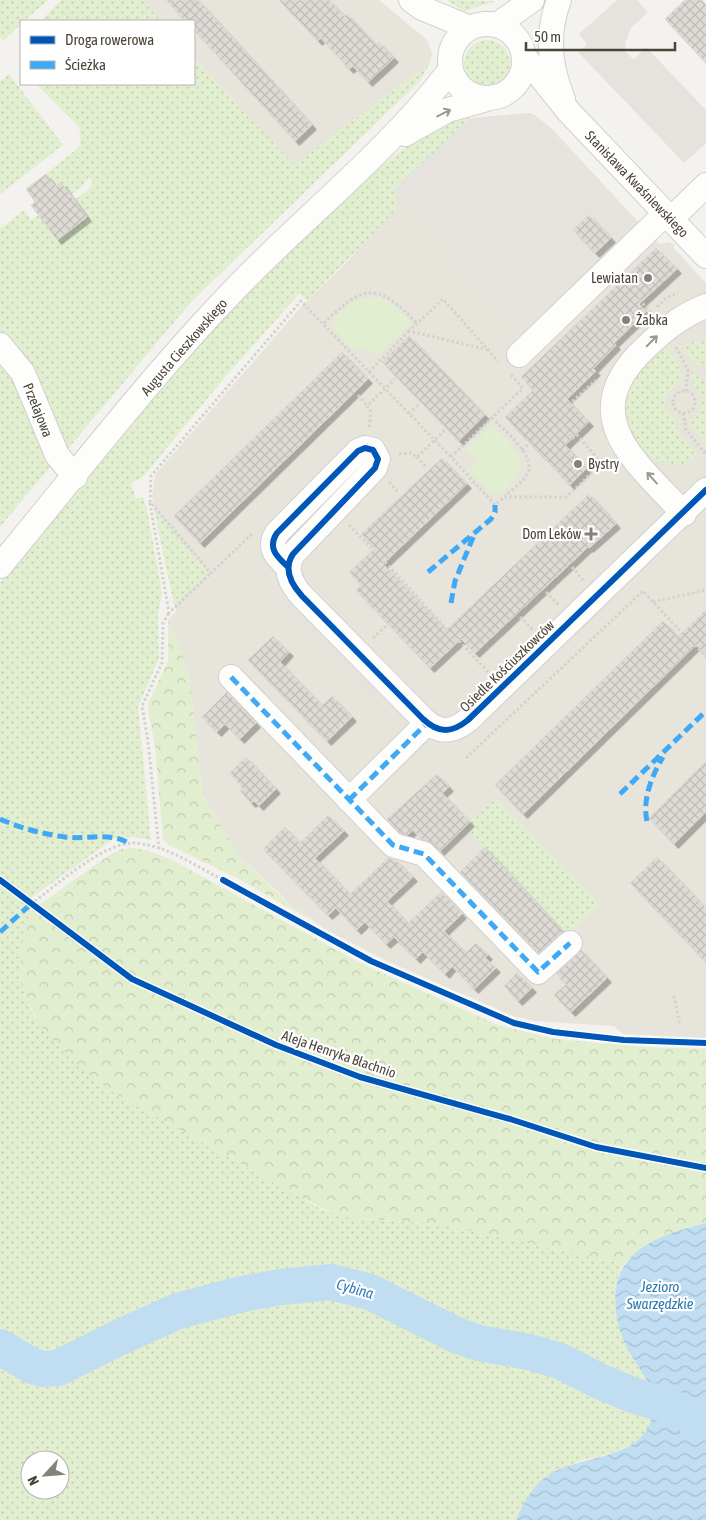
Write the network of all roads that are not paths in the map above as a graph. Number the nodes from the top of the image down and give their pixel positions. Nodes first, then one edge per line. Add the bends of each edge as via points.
1 (532, 0) edge
2 (551, 0) edge
3 (559, 0) edge
4 (417, 4) edge
5 (497, 26) junction
6 (470, 28) junction
7 (524, 56) junction
8 (450, 61) junction
9 (495, 97) junction
10 (569, 112) junction
11 (386, 146) junction
12 (706, 185) edge
13 (669, 216) junction
14 (706, 256) edge
15 (706, 306) edge
16 (681, 318) junction
17 (706, 321) edge
18 (0, 345) edge
19 (508, 362) road end
20 (74, 477) junction
21 (706, 490) edge
22 (684, 514) junction
23 (0, 566) edge
24 (288, 567) junction
25 (231, 677) dead end
26 (427, 723) junction
27 (350, 800) junction
28 (570, 943) dead end

1 - 5 street
2 - 7 street via 530,36
3 - 10 street via 551,23 550,49 556,84
4 - 6 street
4 - 8 street via 438,29
5 - 6 street via 484,24
5 - 7 street via 515,37
6 - 8 street via 458,38
7 - 9 street via 523,72 518,81
7 - 10 street, Stanisława Kwaśniewskiego
8 - 9 street via 456,82 464,91 475,97
8 - 11 street, Augusta Cieszkowskiego
9 - 10 street, Stanisława Kwaśniewskiego via 528,94
11 -> 9 street, Augusta Cieszkowskiego via 448,110
10 - 13 street, Stanisława Kwaśniewskiego
11 - 20 street, Augusta Cieszkowskiego via 343,183 234,289
12 - 13 street
13 - 14 street, Stanisława Kwaśniewskiego
13 - 19 street
15 - 16 street
16 - 17 street
22 -> 16 street via 625,447 616,429 612,403 616,385 626,369 661,332
18 - 20 street, Przełajowa via 23,373 56,452
20 - 23 street, Augusta Cieszkowskiego
21 - 22 street, Osiedle Kościuszkowców
22 - 26 street, Osiedle Kościuszkowców via 468,720 444,731
24 - 24 street, Osiedle Kościuszkowców via 293,554 375,468 378,459 373,450 364,448 358,451 275,535 274,551
24 - 26 street, Osiedle Kościuszkowców via 290,580 302,596
25 - 27 street
26 - 27 street
27 - 28 street via 395,846 424,854 538,972

